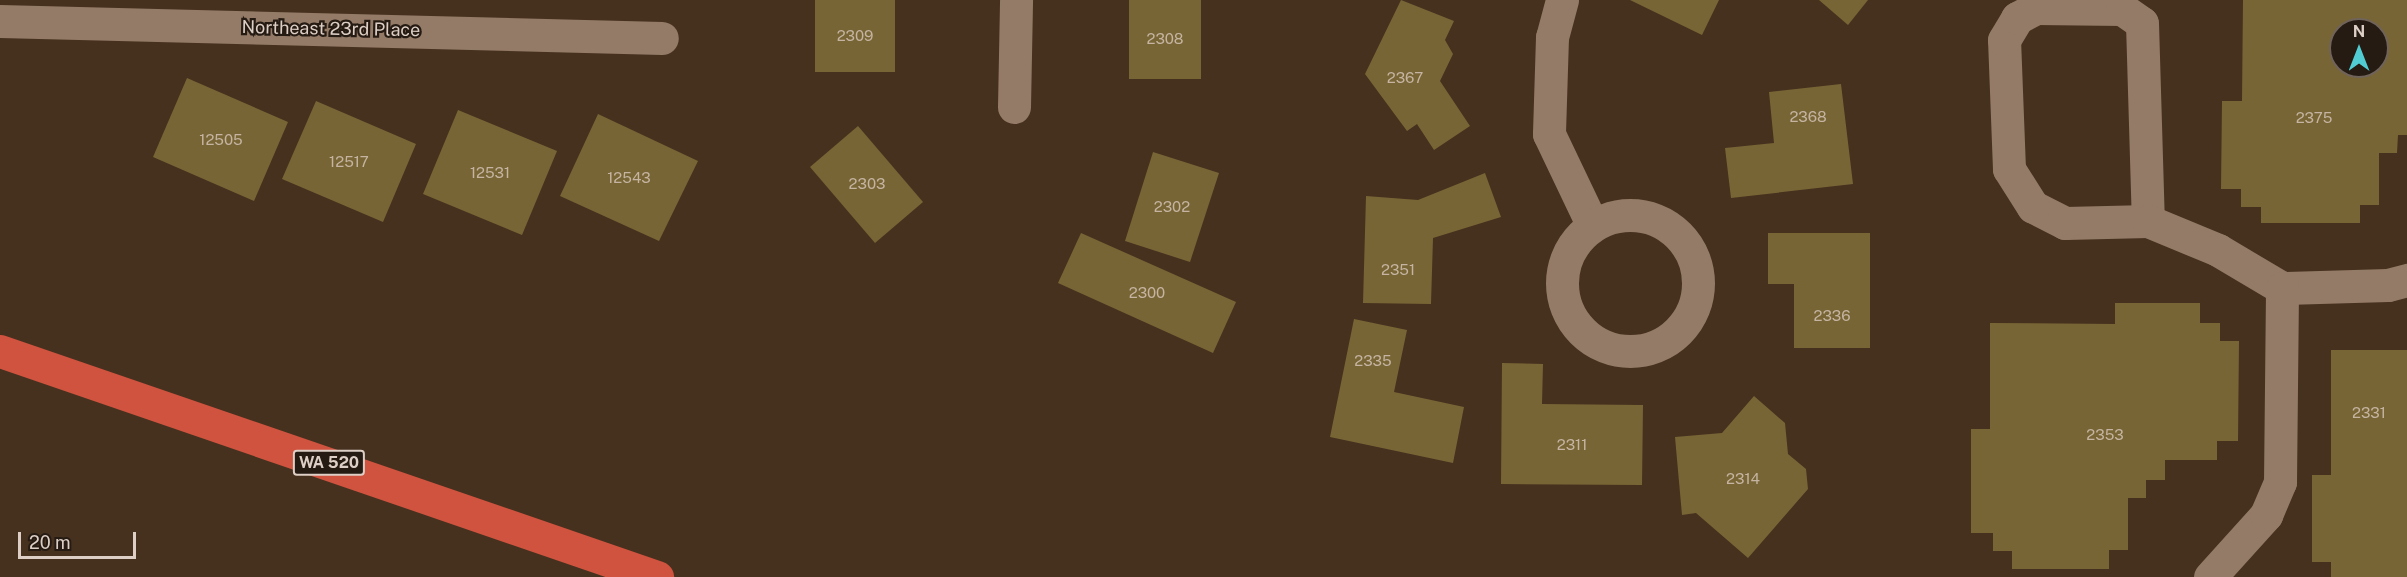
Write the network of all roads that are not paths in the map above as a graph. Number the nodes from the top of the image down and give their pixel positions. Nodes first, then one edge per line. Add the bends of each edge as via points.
1 (1016, 0) edge
2 (1562, 0) edge
3 (0, 21) edge
4 (662, 38) dead end
5 (1014, 106) dead end
6 (2148, 221) junction
7 (1592, 224) junction
8 (2407, 280) edge
9 (2282, 288) junction
10 (0, 351) edge
11 (657, 577) edge
12 (2210, 577) edge

1 - 5 street
2 - 7 street via 1552,36 1549,134
3 - 4 street, Northeast 23rd Place
6 - 6 street via 2065,223 2033,207 2009,169 2004,40 2017,18 2036,8 2122,9 2142,23
6 - 9 street via 2218,250
7 - 7 street via 1574,241 1562,271 1562,295 1571,320 1588,338 1614,350 1658,346 1688,320 1698,289 1696,265 1686,243 1647,216 1631,213
8 - 9 street via 2388,285
9 - 12 street via 2280,482 2266,515
10 - 11 highway, WA 520

